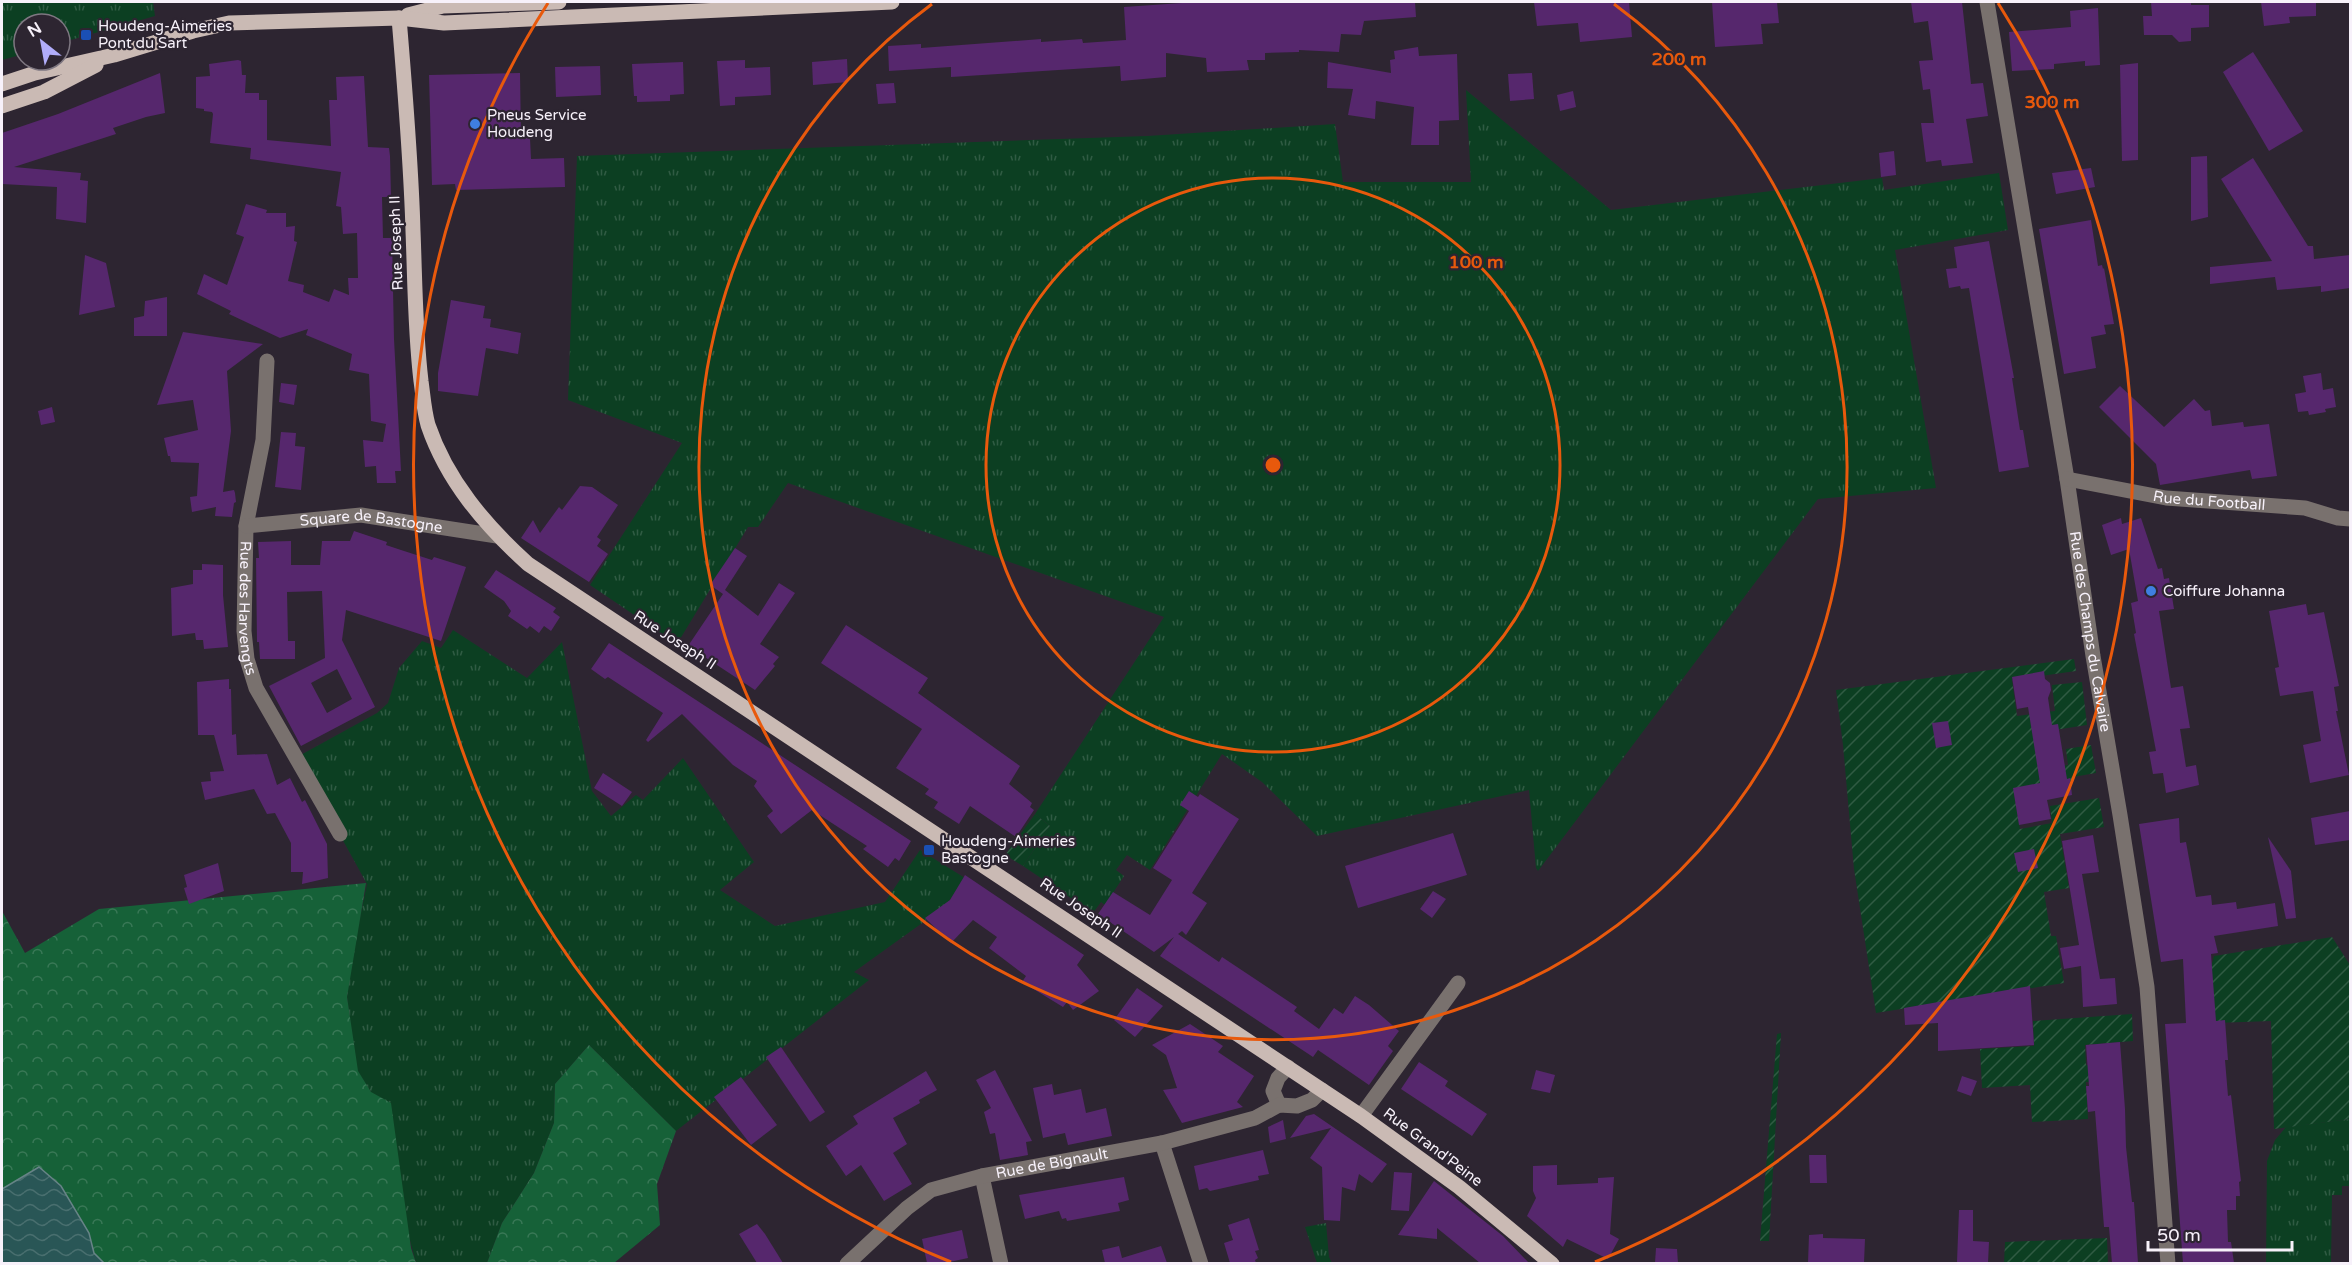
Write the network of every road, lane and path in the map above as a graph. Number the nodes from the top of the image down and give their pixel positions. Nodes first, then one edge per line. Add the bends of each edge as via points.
1 (559, 2) edge
2 (892, 2) edge
3 (1988, 2) edge
4 (399, 18) junction
5 (114, 55) junction
6 (2, 84) edge
7 (2, 106) edge
8 (267, 361) dead end
9 (2067, 479) junction
10 (2350, 519) edge
11 (246, 526) junction
12 (497, 536) junction
13 (340, 834) dead end
14 (1458, 983) dead end
15 (1288, 1067) junction
16 (1322, 1090) junction
17 (1279, 1105) junction
18 (1361, 1116) junction
19 (1162, 1143) junction
20 (982, 1176) junction
21 (847, 1263) edge
22 (1001, 1263) edge
23 (1201, 1263) edge
24 (1552, 1263) edge
25 (2168, 1263) edge

1 - 4 main road via 443,6
2 - 4 main road via 444,23
3 - 9 street, Rue des Champs du Calvaire
4 - 5 main road via 229,23
4 - 12 main road, Rue Joseph II via 423,403 448,470
5 - 6 main road
5 - 7 main road via 44,92
8 - 11 street, Rue des Harvengts via 263,440
9 - 10 street, Rue du Football via 2166,498 2305,508
9 - 25 street, Rue des Champs du Calvaire via 2147,987
11 - 12 street, Square de Bastogne via 361,515
11 - 13 street, Rue des Harvengts via 247,659 256,688
12 - 15 main road, Rue Joseph II via 528,564
14 - 18 street
15 - 16 main road, Rue Grand'Peine
15 - 17 street via 1273,1091
16 - 17 street, Rue de Bignault via 1312,1100 1297,1106
16 - 18 main road, Rue Grand'Peine
17 - 19 street, Rue de Bignault via 1255,1118
18 - 24 main road, Rue Grand'Peine via 1459,1187
19 - 20 street, Rue de Bignault
19 - 23 street
20 - 21 street, Rue de Bignault via 931,1190
20 - 22 street

